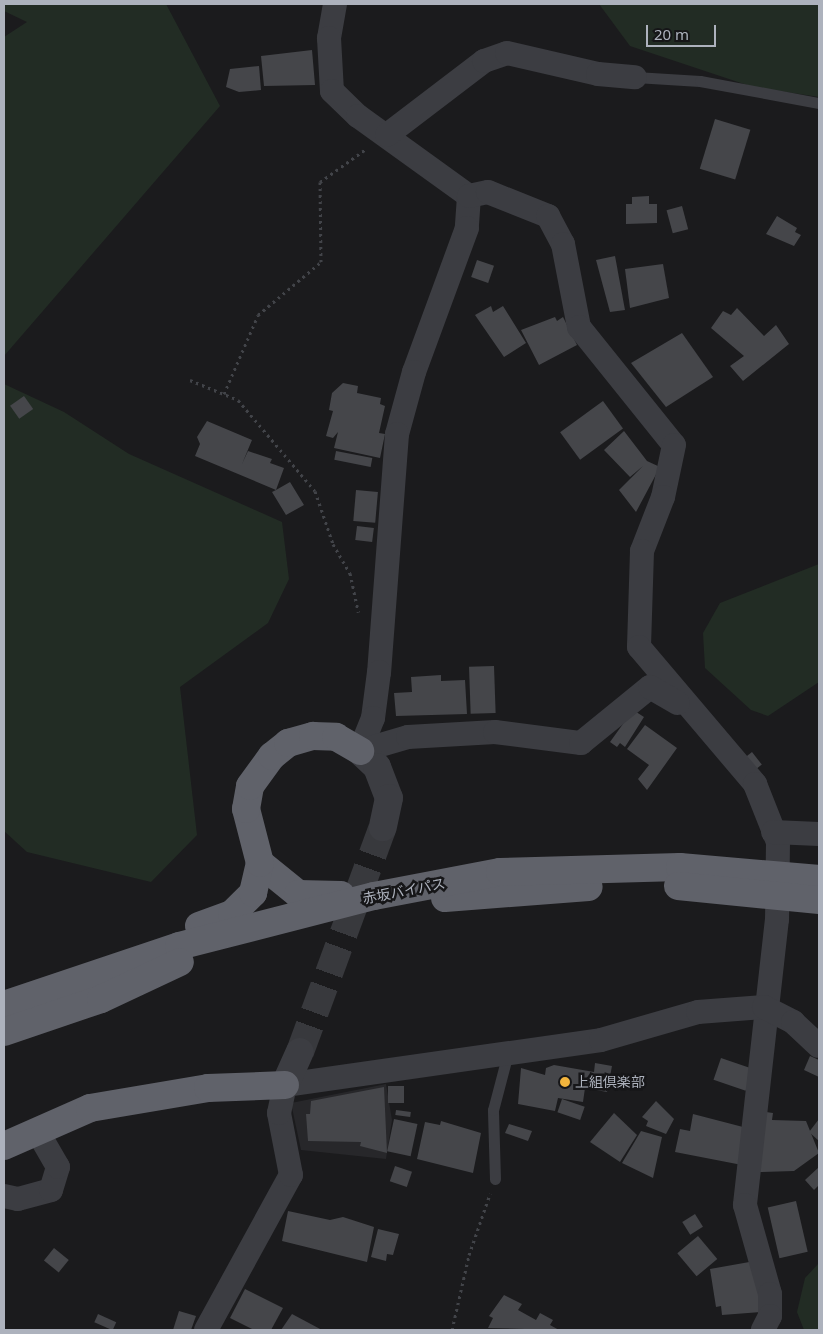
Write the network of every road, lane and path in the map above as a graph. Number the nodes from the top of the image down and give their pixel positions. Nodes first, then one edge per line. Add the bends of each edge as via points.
1 (336, 4) edge
2 (635, 77) joint
3 (819, 102) edge
4 (387, 134) junction
5 (469, 196) junction
6 (190, 380) dead end
7 (224, 394) junction
8 (360, 618) dead end
9 (692, 711) junction
10 (360, 751) junction
11 (383, 827) tunnel mouth
12 (773, 832) junction
13 (819, 834) edge
14 (260, 864) junction
15 (679, 877) junction
16 (819, 879) edge
17 (374, 896) junction
18 (819, 900) edge
19 (181, 961) junction
20 (4, 994) edge
21 (4, 1005) edge
22 (764, 1007) junction
23 (4, 1017) edge
24 (4, 1032) edge
25 (819, 1046) edge
26 (300, 1052) tunnel mouth
27 (508, 1053) junction
28 (285, 1085) junction
29 (38, 1133) junction
30 (4, 1146) edge
31 (495, 1179) joint
32 (4, 1196) edge
33 (770, 1326) edge
34 (206, 1330) edge
35 (452, 1330) edge

1 - 4 street via 329,38 332,91
2 - 3 lane via 700,81
2 - 4 street via 598,74 507,53 484,61
4 - 5 street
4 - 7 path via 320,182 321,262 258,315
5 - 9 street via 488,192 548,216 563,244 579,327 674,445 664,497 642,551 639,647
5 - 10 street via 467,228 414,372 397,434 379,672 373,718
6 - 7 path
7 - 8 path via 238,400 315,491 333,544 350,574
9 - 10 street via 650,687 581,743 495,732 408,737
9 - 12 street via 755,784
10 - 11 street via 377,767 389,798
10 - 14 highway via 336,737 312,736 288,743 257,772 246,810
12 - 13 street
12 - 22 street via 778,842 776,919
14 - 17 highway via 298,894
14 - 20 highway via 253,893 232,914
15 - 16 highway, 赤坂バイパス, bridge
15 - 17 highway, 赤坂バイパス via 500,872
15 - 18 highway, 赤坂バイパス, bridge
15 - 19 highway, 赤坂バイパス via 437,899
17 - 21 highway, 赤坂バイパス via 180,946
19 - 23 highway, 赤坂バイパス
19 - 24 highway via 101,998
22 - 25 street via 793,1022
22 - 27 street via 698,1012 601,1040
22 - 33 street via 745,1206 770,1294
26 - 28 street
27 - 28 street
27 - 31 lane via 493,1110
28 - 29 highway via 208,1088 90,1108
28 - 34 street via 279,1112 291,1175
29 - 30 highway
29 - 32 street via 58,1167 51,1190 18,1199
31 - 35 path via 469,1255

